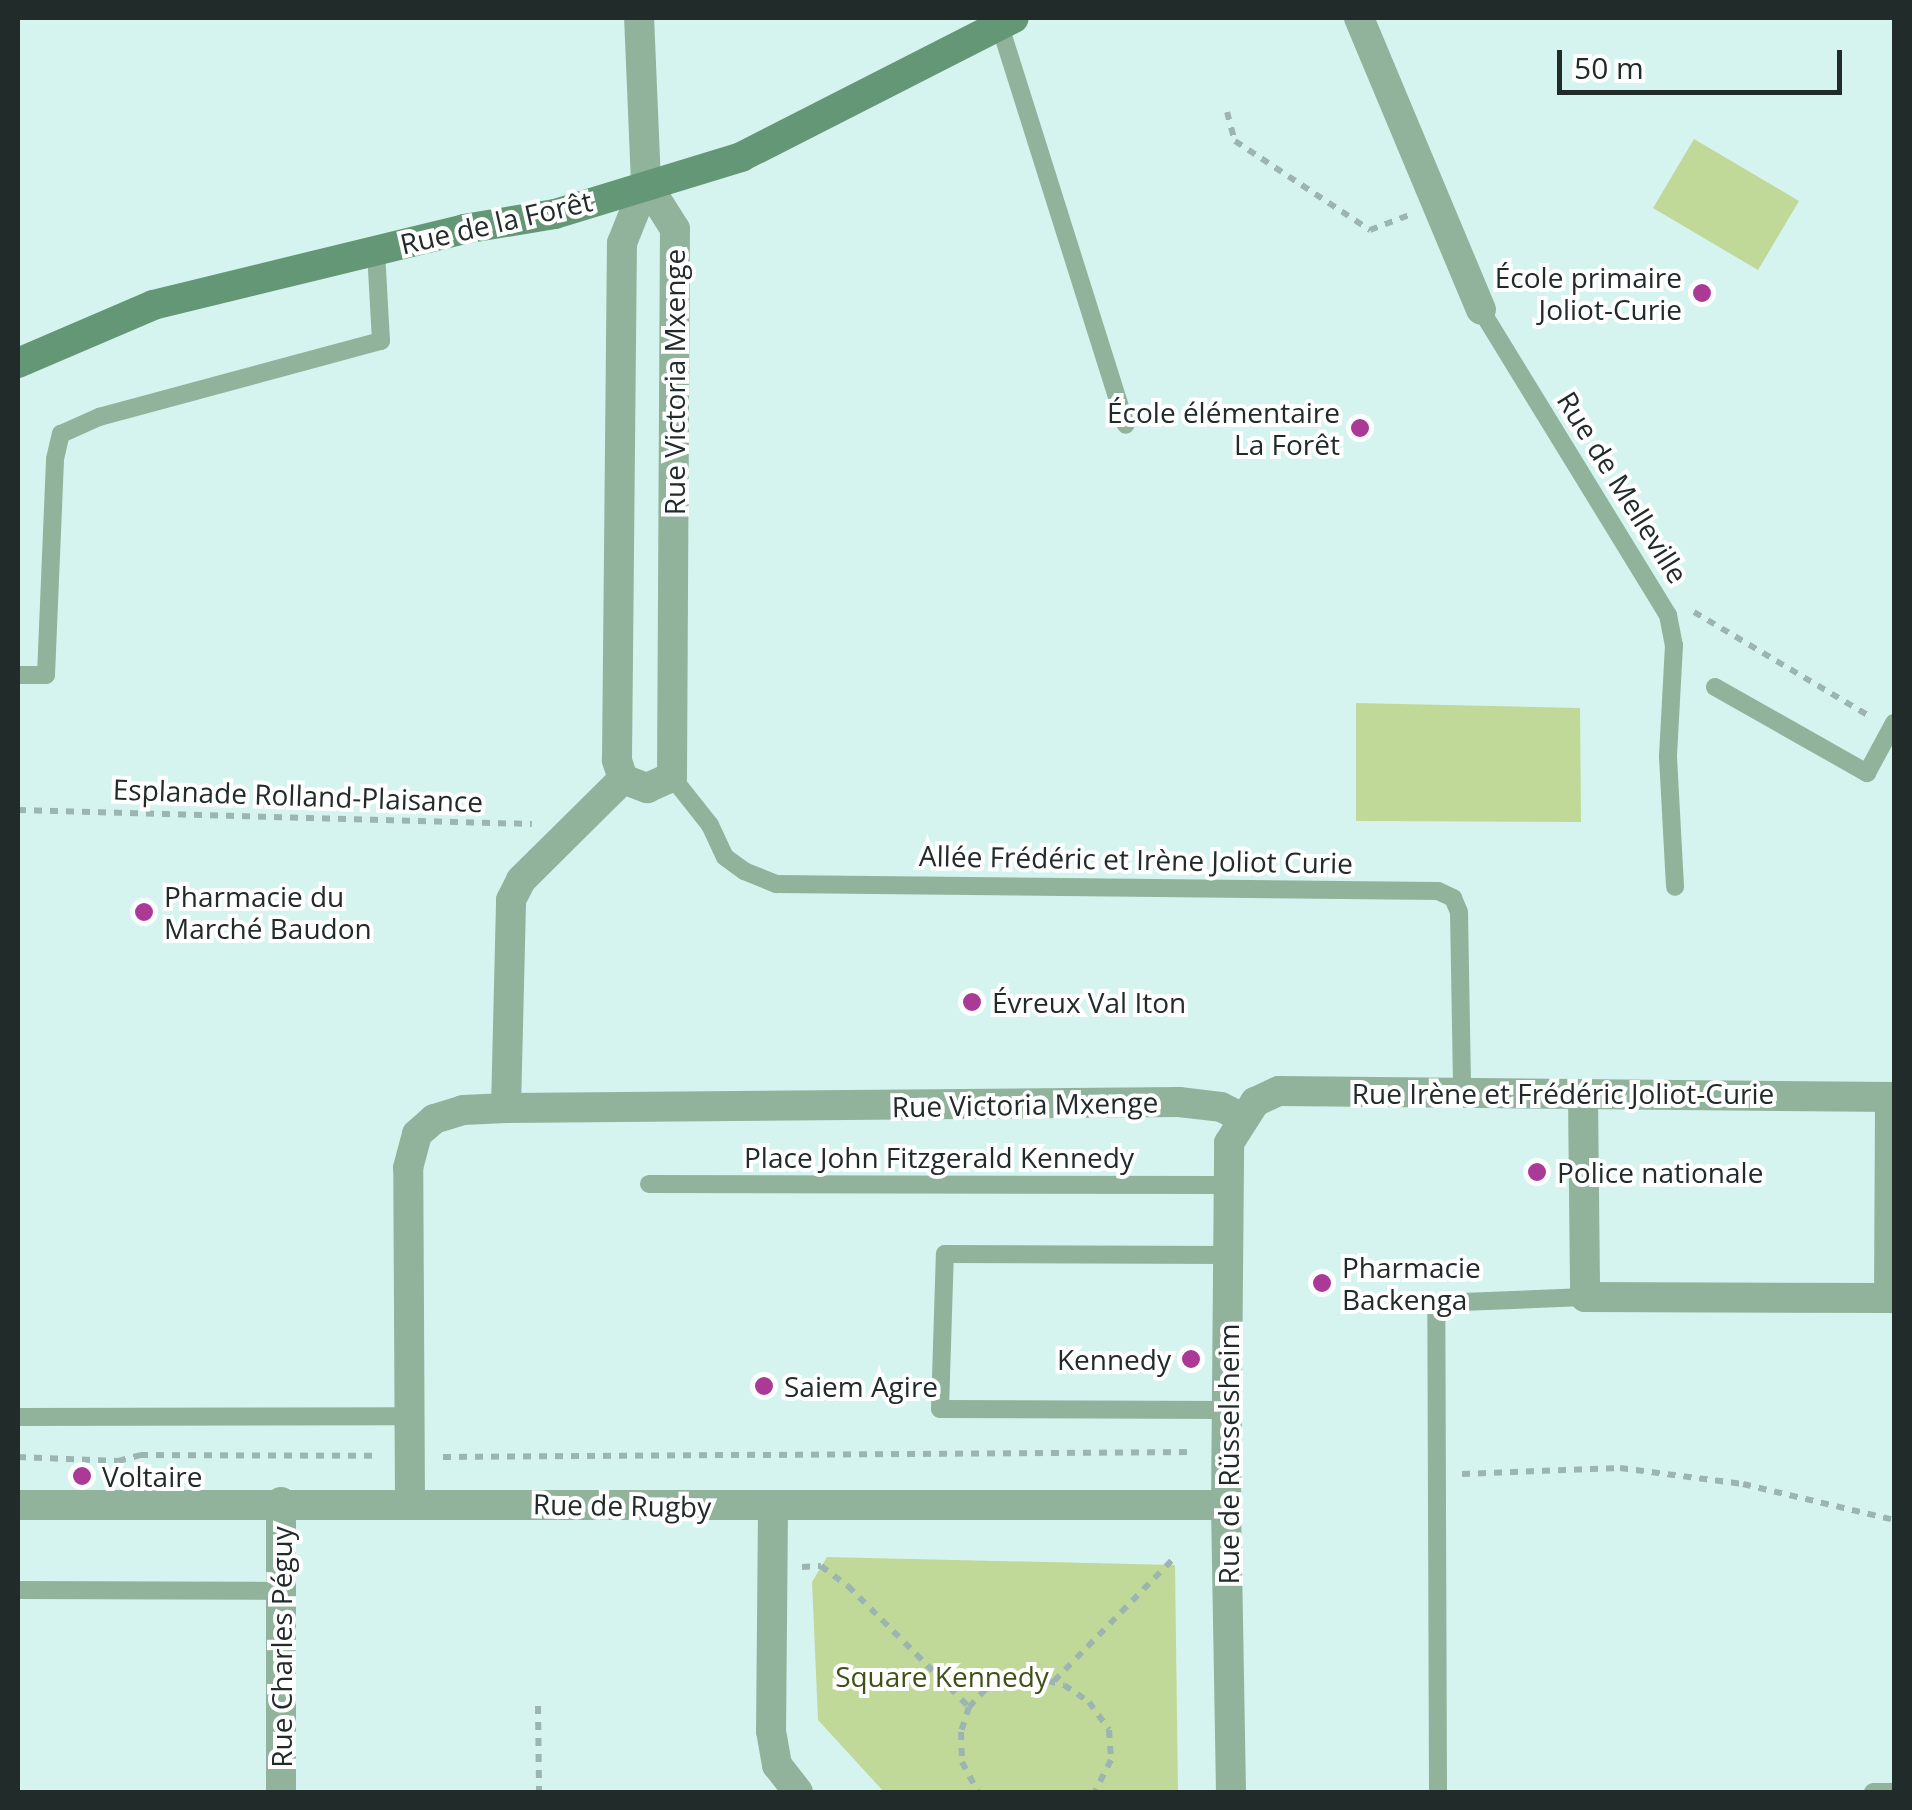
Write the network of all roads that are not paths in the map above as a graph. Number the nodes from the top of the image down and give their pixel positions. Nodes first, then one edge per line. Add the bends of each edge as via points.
1 (639, 18) edge
2 (1358, 18) edge
3 (1007, 22) edge
4 (646, 183) junction
5 (376, 251) junction
6 (1481, 310) joint
7 (18, 363) edge
8 (1126, 424) dead end
9 (18, 674) edge
10 (1715, 687) dead end
11 (1893, 726) edge
12 (672, 777) junction
13 (623, 779) junction
14 (1674, 887) dead end
15 (1462, 1092) junction
16 (1584, 1095) junction
17 (1892, 1097) edge
18 (506, 1108) junction
19 (1241, 1118) junction
20 (649, 1184) dead end
21 (1228, 1185) junction
22 (1228, 1256) junction
23 (1585, 1297) junction
24 (1227, 1410) junction
25 (18, 1416) edge
26 (409, 1416) junction
27 (281, 1502) junction
28 (410, 1502) junction
29 (1226, 1504) junction
30 (18, 1505) edge
31 (773, 1507) junction
32 (18, 1590) edge
33 (281, 1591) junction
34 (280, 1792) edge
35 (798, 1792) edge
36 (1231, 1792) edge
37 (1438, 1792) edge
38 (1873, 1792) edge
39 (1894, 1792) edge

1 - 4 street
2 - 6 street
3 - 4 street, Rue de la Forêt via 740,158
3 - 8 lane
4 - 5 street, Rue de la Forêt via 555,214
4 - 12 street, Rue Victoria Mxenge via 675,228
4 - 13 street, Rue Victoria Mxenge via 622,243 617,760
5 - 7 street, Rue de la Forêt via 153,306
5 - 9 lane via 381,341 99,417 61,434 46,675
6 - 14 lane, Rue de Melleville via 1668,614 1674,645 1668,757
10 - 11 lane via 1867,773
12 - 13 street via 648,788
12 - 15 lane, Allée Frédéric et Irène Joliot Curie via 710,825 725,857 776,884 1438,891 1459,912
13 - 18 street via 522,880 511,900
15 - 16 street, Rue Irène et Frédéric Joliot-Curie
15 - 19 street, Rue Irène et Frédéric Joliot-Curie via 1279,1091
16 - 17 street, Rue Irène et Frédéric Joliot-Curie
16 - 23 street
17 - 23 street via 1889,1298
18 - 19 street, Rue Victoria Mxenge via 1194,1102
18 - 26 street, Rue Victoria Mxenge via 463,1110 434,1119 418,1134 408,1168
19 - 21 street, Rue de Rüsselsheim via 1230,1143
20 - 21 lane, Place John Fitzgerald Kennedy
21 - 22 street, Rue de Rüsselsheim
22 - 24 street, Rue de Rüsselsheim
22 - 24 lane via 945,1254 940,1408
23 - 37 lane via 1436,1302
24 - 29 street, Rue de Rüsselsheim
25 - 26 lane
26 - 28 street, Rue Victoria Mxenge
27 - 28 street, Rue de Rugby
27 - 30 street, Rue de Rugby
27 - 33 street, Rue Charles Péguy
28 - 31 street, Rue de Rugby
29 - 31 street, Rue de Rugby
29 - 36 street, Rue de Rüsselsheim
31 - 35 street via 772,1731 776,1765
32 - 33 lane
33 - 34 street, Rue Charles Péguy
38 - 39 lane

